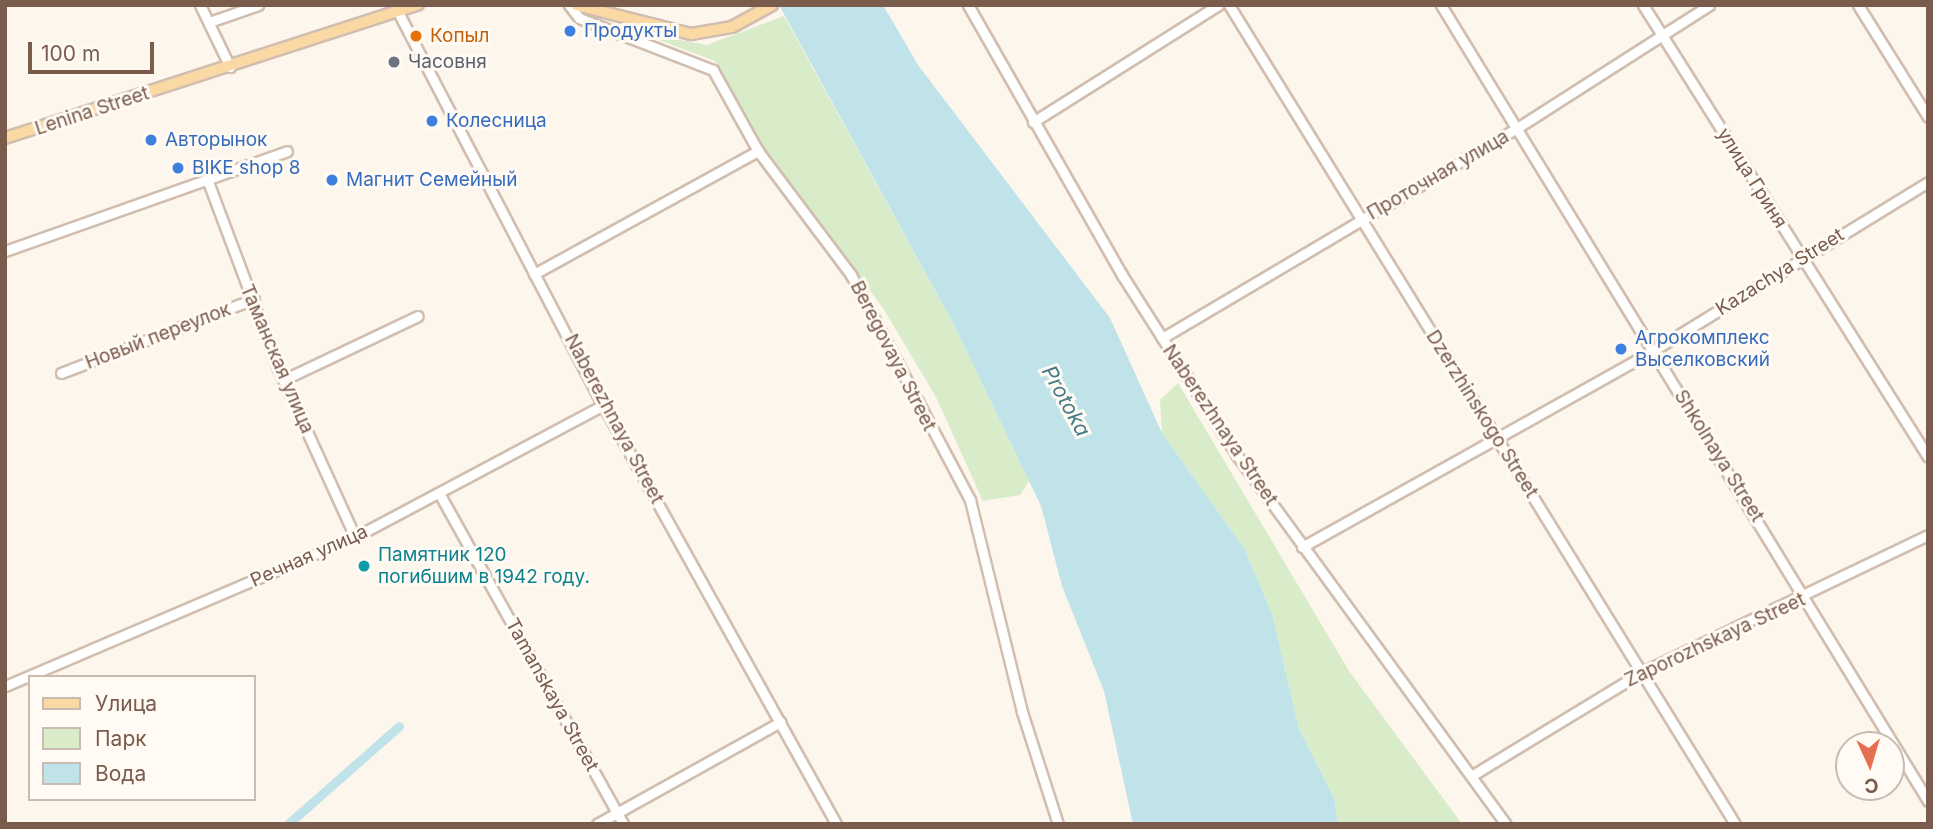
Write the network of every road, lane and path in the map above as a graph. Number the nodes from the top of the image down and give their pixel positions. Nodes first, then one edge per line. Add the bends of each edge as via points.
1 (200, 5) edge
2 (258, 5) edge
3 (416, 5) edge
4 (569, 5) edge
5 (576, 5) edge
6 (968, 5) edge
7 (1218, 5) edge
8 (1229, 5) edge
9 (1441, 5) edge
10 (1643, 5) edge
11 (1709, 5) edge
12 (1858, 5) edge
13 (767, 8) edge
14 (398, 12) junction
15 (212, 21) junction
16 (1661, 33) junction
17 (230, 67) junction
18 (1928, 117) edge
19 (1033, 122) junction
20 (1517, 128) junction
21 (5, 138) edge
22 (287, 151) dead end
23 (758, 151) junction
24 (207, 179) junction
25 (1928, 182) edge
26 (1362, 219) junction
27 (5, 251) edge
28 (1802, 257) junction
29 (534, 274) junction
30 (254, 299) junction
31 (418, 316) dead end
32 (1163, 338) junction
33 (1654, 350) junction
34 (61, 373) dead end
35 (284, 380) junction
36 (603, 405) junction
37 (1495, 435) junction
38 (1928, 457) edge
39 (439, 493) junction
40 (1928, 535) edge
41 (355, 537) junction
42 (1302, 547) junction
43 (1806, 597) junction
44 (1642, 672) junction
45 (31, 675) edge
46 (28, 676) edge
47 (5, 686) edge
48 (780, 722) junction
49 (1471, 776) junction
50 (1928, 801) edge
51 (617, 812) junction
52 (597, 824) edge
53 (623, 824) edge
54 (836, 824) edge
55 (1058, 824) edge
56 (1506, 824) edge
57 (1735, 824) edge

1 - 15 street
2 - 15 street
3 - 14 main road, Lenina Street
4 - 23 street, Beregovaya Street via 579,18 713,70
5 - 13 main road via 691,34 732,27
6 - 19 street, Naberezhnaya Street
7 - 19 street
8 - 26 street, Dzerzhinskogo Street
9 - 20 street, Shkolnaya Street
10 - 16 street, улица Гриня
11 - 16 street, Проточная улица
12 - 18 street
14 - 17 main road, Lenina Street
14 - 29 street, Naberezhnaya Street
15 - 17 street
16 - 20 street, Проточная улица
16 - 28 street, улица Гриня
17 - 21 main road, Lenina Street
19 - 32 street, Naberezhnaya Street
20 - 26 street, Проточная улица
20 - 33 street, Shkolnaya Street
22 - 24 street
23 - 29 street
23 - 55 street, Beregovaya Street via 851,275 970,500 1022,712
24 - 27 street
24 - 30 street, Таманская улица via 219,224
25 - 28 street, Kazachya Street
26 - 32 street, Проточная улица
26 - 37 street, Dzerzhinskogo Street
28 - 33 street, Kazachya Street
28 - 38 street, улица Гриня
29 - 36 street, Naberezhnaya Street
30 - 34 street, Новый переулок
30 - 35 street, Таманская улица
31 - 35 street
32 - 42 street, Naberezhnaya Street
33 - 37 street, Kazachya Street
33 - 43 street, Shkolnaya Street
35 - 41 street, Таманская улица
36 - 39 street, Речная улица
36 - 48 street, Naberezhnaya Street
37 - 42 street, Kazachya Street
37 - 44 street, Dzerzhinskogo Street
39 - 41 street, Речная улица
39 - 51 street, Tamanskaya Street
40 - 43 street, Zaporozhskaya Street
41 - 45 street, Речная улица
42 - 49 street, Naberezhnaya Street
43 - 44 street, Zaporozhskaya Street
43 - 50 street, Shkolnaya Street
44 - 49 street, Zaporozhskaya Street
44 - 57 street, Dzerzhinskogo Street
46 - 47 street, Речная улица
48 - 51 street
48 - 54 street, Naberezhnaya Street
49 - 56 street, Naberezhnaya Street
51 - 52 street
51 - 53 street, Tamanskaya Street

